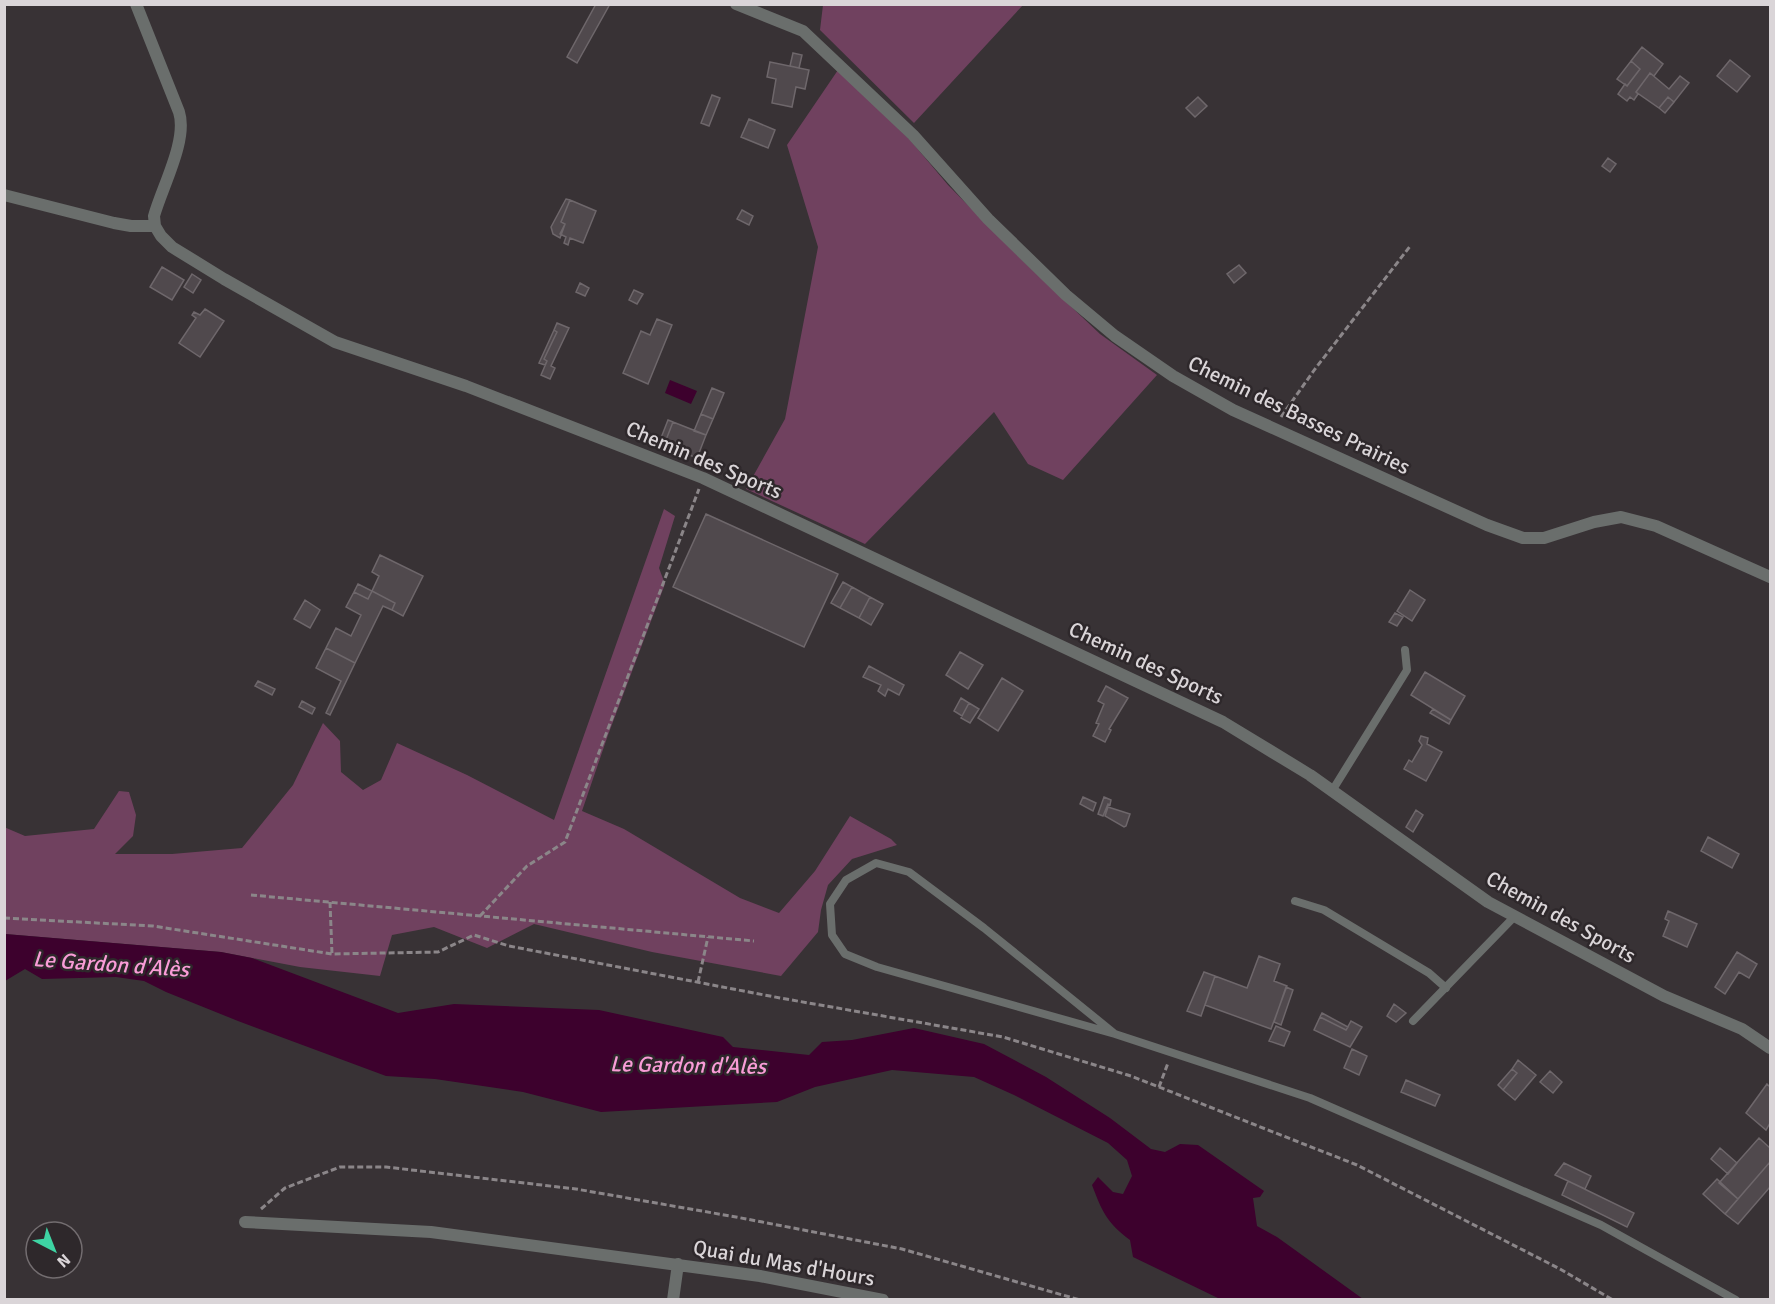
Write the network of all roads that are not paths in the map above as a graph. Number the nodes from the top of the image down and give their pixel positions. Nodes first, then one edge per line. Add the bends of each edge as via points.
1 (136, 4) edge
2 (736, 4) edge
3 (4, 195) edge
4 (155, 226) junction
5 (1770, 577) edge
6 (1405, 650) dead end
7 (1332, 791) junction
8 (1295, 901) dead end
9 (1515, 916) junction
10 (1446, 988) junction
11 (1413, 1021) dead end
12 (1115, 1034) junction
13 (1770, 1048) edge
14 (245, 1222) road end
15 (678, 1264) junction
16 (673, 1299) edge
17 (883, 1299) edge
18 (1736, 1299) edge

1 - 4 street via 182,126 154,216
2 - 5 street, Chemin des Basses Prairies via 803,31 913,135 988,219 1066,295 1115,336 1173,376 1233,410 1523,538 1544,538 1622,517 1656,526
3 - 4 street via 123,225
4 - 7 street, Chemin des Sports via 172,247 335,342 466,386 703,478 1223,722
6 - 7 lane via 1407,670
7 - 9 street, Chemin des Sports via 1488,902
8 - 10 lane via 1324,910
9 - 10 lane
9 - 13 street, Chemin des Sports via 1664,996 1742,1029
10 - 11 lane
12 - 12 lane via 877,968 845,954 832,934 830,904 846,880 876,863 909,872
12 - 18 lane via 1310,1098 1601,1225
14 - 15 street, Quai du Mas d'Hours via 431,1232
15 - 16 street
15 - 17 street, Quai du Mas d'Hours

